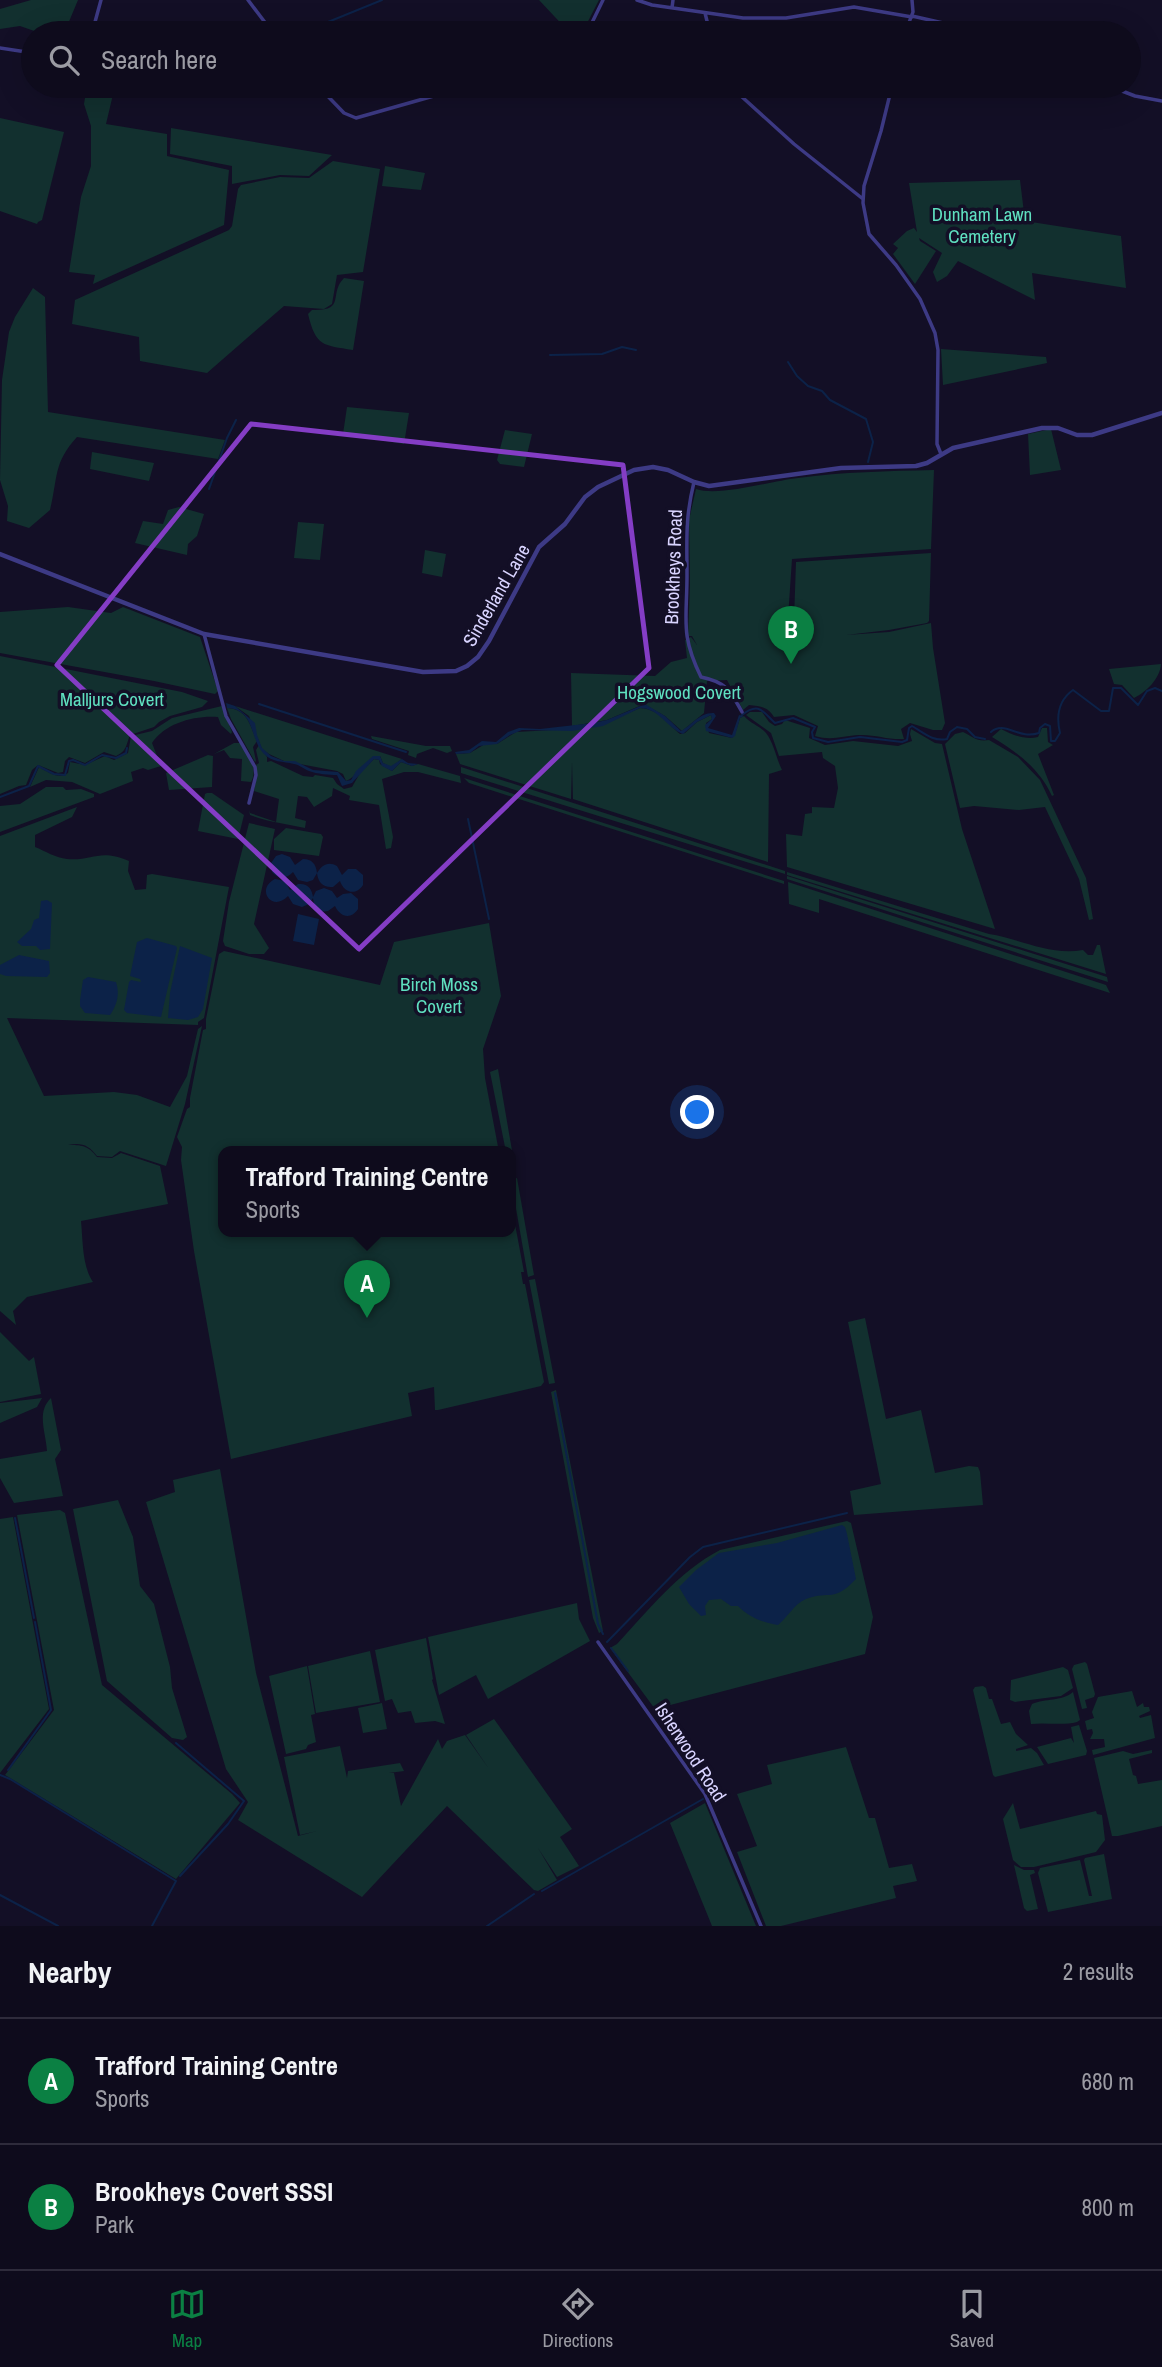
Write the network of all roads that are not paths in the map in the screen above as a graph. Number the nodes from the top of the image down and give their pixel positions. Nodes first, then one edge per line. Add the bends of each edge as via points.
1 (101, 0) edge
2 (248, 0) edge
3 (603, 0) edge
4 (637, 0) edge
5 (673, 0) edge
6 (912, 0) edge
7 (672, 8) junction
8 (705, 13) junction
9 (912, 17) junction
10 (95, 21) edge
11 (264, 21) edge
12 (593, 21) edge
13 (707, 21) edge
14 (910, 21) edge
15 (933, 21) edge
16 (0, 48) edge
17 (21, 51) edge
18 (1141, 97) edge
19 (330, 98) edge
20 (427, 98) edge
21 (743, 98) edge
22 (889, 98) edge
23 (1162, 101) edge
24 (863, 199) junction
25 (1162, 413) edge
26 (941, 454) junction
27 (694, 482) junction
28 (0, 554) edge
29 (204, 634) junction
30 (742, 712) dead end
31 (249, 803) dead end
32 (598, 1642) dead end
33 (761, 1926) edge

1 - 10 street
2 - 11 street
3 - 12 street
4 - 7 street
5 - 7 street
6 - 9 street
7 - 8 street
8 - 9 street via 763,19 854,7
8 - 13 street
9 - 14 street
9 - 15 street
16 - 17 street
18 - 23 street
19 - 20 street via 356,118
21 - 24 street
22 - 24 street
24 - 26 street via 869,234 920,299 935,333
25 - 26 street, Sinderland Lane via 1092,435 1049,427
26 - 27 street, Sinderland Lane via 916,466 841,468 709,486
27 - 29 street, Sinderland Lane via 648,467 622,474 592,491 565,524 542,542 483,650 456,671 423,672
27 - 30 street, Brookheys Road via 685,529 687,642 701,677 724,685
28 - 29 street, Sinderland Lane
29 - 31 street via 225,712 255,766
32 - 33 street, Isherwood Road via 705,1794

